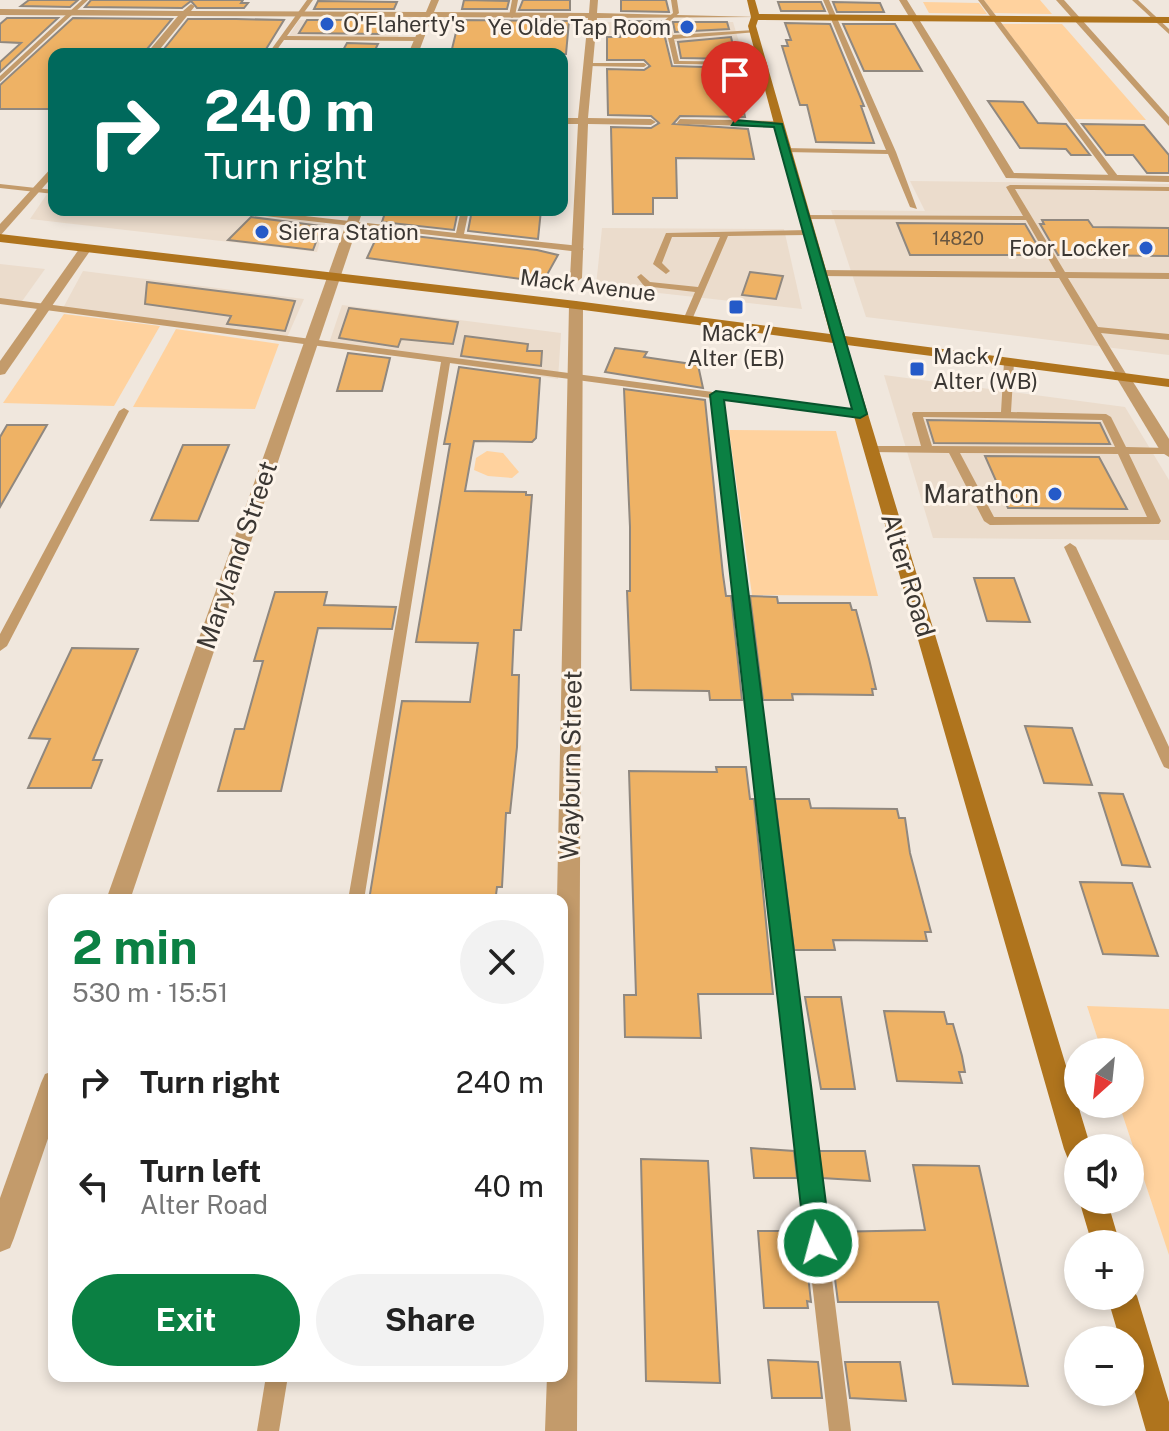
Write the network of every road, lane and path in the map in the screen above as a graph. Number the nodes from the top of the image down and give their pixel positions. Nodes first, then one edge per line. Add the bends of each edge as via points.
1 (85, 0) edge
2 (196, 0) edge
3 (310, 0) edge
4 (435, 0) edge
5 (515, 0) edge
6 (594, 0) edge
7 (674, 0) edge
8 (826, 0) edge
9 (903, 0) edge
10 (981, 0) edge
11 (1060, 0) edge
12 (1135, 0) edge
13 (0, 12) edge
14 (71, 13) junction
15 (185, 14) junction
16 (298, 14) junction
17 (428, 15) junction
18 (512, 16) junction
19 (592, 16) junction
20 (674, 16) junction
21 (753, 16) edge
22 (834, 18) junction
23 (914, 19) junction
24 (995, 19) junction
25 (1077, 19) junction
26 (1156, 20) junction
27 (1169, 20) edge
28 (1169, 32) edge
29 (670, 37) junction
30 (281, 38) junction
31 (419, 39) junction
32 (156, 48) edge
33 (275, 48) edge
34 (415, 48) edge
35 (762, 64) junction
36 (588, 65) junction
37 (644, 65) dead end
38 (0, 80) edge
39 (568, 121) edge
40 (583, 122) junction
41 (651, 122) dead end
42 (680, 122) dead end
43 (1169, 123) edge
44 (778, 124) junction
45 (785, 150) junction
46 (892, 152) junction
47 (48, 175) edge
48 (1115, 178) junction
49 (1169, 179) edge
50 (0, 186) edge
51 (1169, 189) edge
52 (36, 190) junction
53 (48, 191) edge
54 (914, 207) dead end
55 (355, 216) edge
56 (464, 216) edge
57 (1029, 218) junction
58 (805, 225) junction
59 (725, 234) junction
60 (0, 235) edge
61 (460, 235) junction
62 (86, 248) junction
63 (580, 249) junction
64 (819, 273) junction
65 (1062, 275) junction
66 (1169, 276) edge
67 (333, 277) junction
68 (576, 278) dead end
69 (701, 290) junction
70 (0, 301) edge
71 (576, 305) junction
72 (45, 307) junction
73 (688, 320) junction
74 (1094, 329) junction
75 (1169, 337) edge
76 (841, 340) junction
77 (309, 341) junction
78 (446, 360) junction
79 (1009, 362) junction
80 (0, 371) edge
81 (577, 377) junction
82 (1123, 377) junction
83 (1169, 383) edge
84 (716, 395) junction
85 (124, 411) dead end
86 (860, 414) junction
87 (1006, 415) junction
88 (870, 449) junction
89 (928, 450) junction
90 (953, 450) junction
91 (1123, 451) junction
92 (1169, 451) edge
93 (1070, 547) dead end
94 (0, 646) edge
95 (1169, 763) edge
96 (120, 894) edge
97 (357, 894) edge
98 (568, 972) edge
99 (48, 1100) edge
100 (1074, 1134) edge
101 (0, 1238) edge
102 (1126, 1310) edge
103 (276, 1382) edge
104 (562, 1382) edge
105 (268, 1431) edge
106 (561, 1431) edge
107 (840, 1431) edge
108 (1162, 1431) edge

1 - 14 lane
2 - 15 street
3 - 16 lane
4 - 17 street
5 - 18 lane
6 - 19 street
7 - 20 lane
8 - 22 lane
9 - 23 street
10 - 24 lane
11 - 25 street
12 - 26 lane
13 - 14 street
14 - 15 street
14 - 38 lane
15 - 16 street
15 - 32 street
16 - 17 street
16 - 30 lane
17 - 18 street
17 - 31 street
18 - 19 street
19 - 20 street
19 - 36 street
20 - 21 street
20 - 29 lane via 667,21
21 - 22 street
21 - 29 lane
21 - 35 street, Alter Road
22 - 23 street
22 - 46 lane
23 - 24 street
23 - 48 street via 1010,176
24 - 25 street
24 - 48 lane
25 - 26 street
25 - 43 street
26 - 27 street
26 - 28 lane
29 - 35 lane via 676,63
30 - 31 lane
30 - 33 lane
31 - 34 street
35 - 44 street, Alter Road
36 - 37 lane
36 - 40 street
39 - 40 street
40 - 41 street
40 - 63 street
42 - 44 street
44 - 45 street, Alter Road
45 - 46 lane
45 - 58 street, Alter Road
46 - 54 lane
47 - 52 street
48 - 49 street
50 - 52 lane
51 - 57 lane via 1010,187
52 - 53 lane
52 - 60 street
55 - 61 lane
55 - 67 street, Maryland Street
56 - 61 lane
57 - 58 lane
57 - 65 lane
58 - 59 lane
58 - 64 street, Alter Road
59 - 69 lane
59 - 69 lane via 669,235 653,274
60 - 62 street, Mack Avenue
61 - 63 lane
62 - 67 street, Mack Avenue
62 - 72 street
63 - 68 street
64 - 65 lane
64 - 76 street, Alter Road
65 - 66 lane
65 - 74 lane
67 - 71 street, Mack Avenue
67 - 77 street, Maryland Street
69 - 73 lane
70 - 72 lane
71 - 73 street, Mack Avenue
71 - 81 street, Wayburn Street
72 - 77 lane
72 - 80 street
73 - 76 street, Mack Avenue
74 - 75 lane
74 - 82 lane
76 - 79 street, Mack Avenue
76 - 86 street, Alter Road
77 - 78 lane
77 - 96 street, Maryland Street
78 - 81 lane
78 - 97 lane
79 - 82 street, Mack Avenue
79 - 87 lane
81 - 84 lane
81 - 98 street, Wayburn Street
82 - 83 street, Mack Avenue
82 - 92 street
84 - 86 lane
84 - 107 lane
85 - 94 lane
86 - 88 street, Alter Road
87 - 89 lane via 917,414
87 - 91 lane via 1106,417
88 - 89 lane
88 - 100 street, Alter Road
89 - 90 lane
90 - 91 lane
90 - 91 lane via 990,521 1155,521
91 - 92 lane
93 - 95 lane
99 - 101 street
102 - 108 street
103 - 105 lane
104 - 106 street

